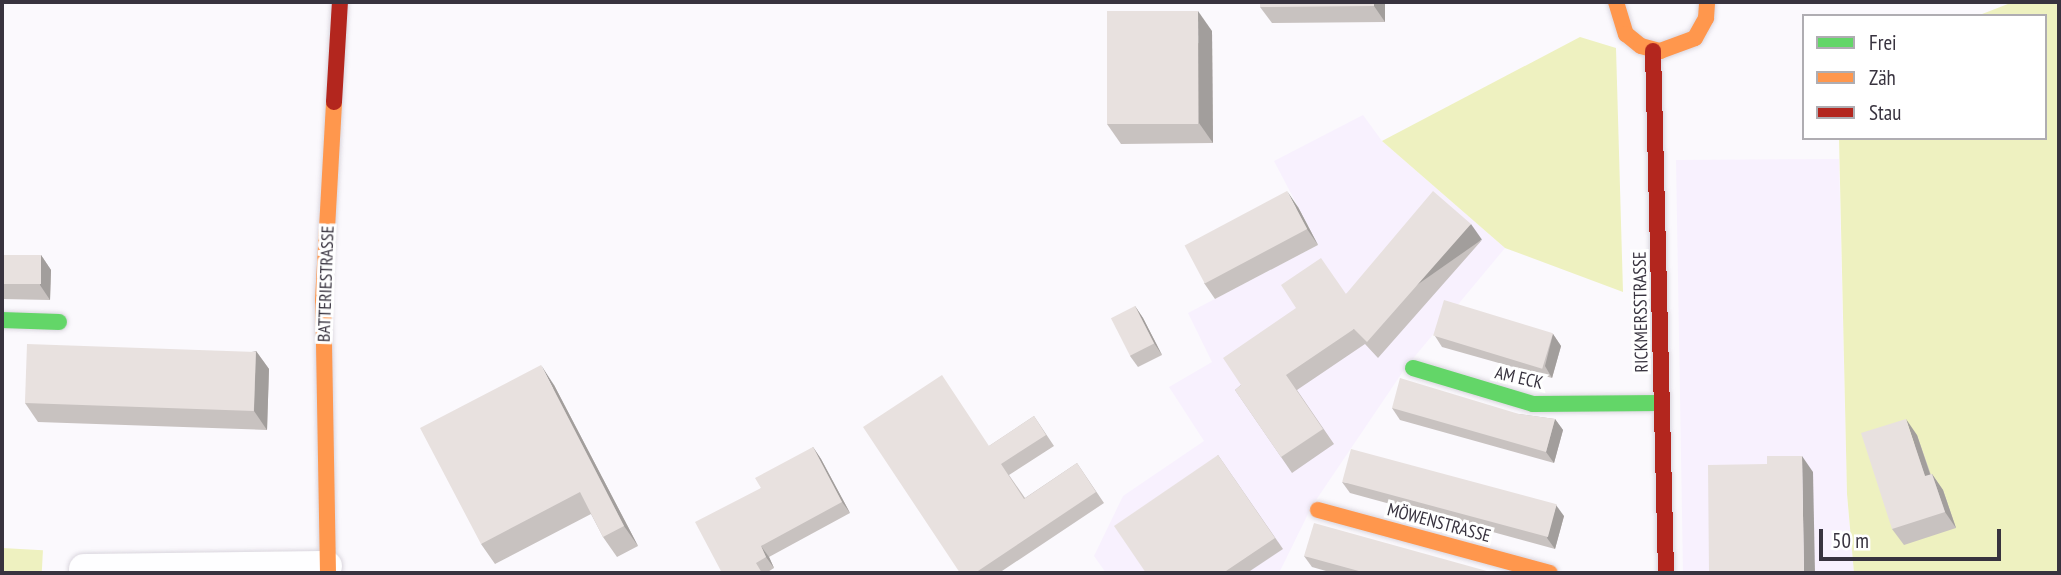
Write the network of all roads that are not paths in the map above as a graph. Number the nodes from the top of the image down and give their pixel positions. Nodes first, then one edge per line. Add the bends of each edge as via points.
1 (340, 2) edge
2 (1616, 2) edge
3 (1707, 2) edge
4 (1653, 51) junction
5 (2, 320) edge
6 (59, 322) dead end
7 (1413, 368) dead end
8 (1662, 403) junction
9 (1318, 510) dead end
10 (84, 569) dead end
11 (327, 570) edge
12 (1550, 573) edge
13 (1666, 573) edge

1 - 11 street, BATTERIESTRASSE via 323,300
2 - 4 street via 1626,34
3 - 4 street via 1703,25 1689,43
4 - 8 street, RICKMERSSTRASSE
5 - 6 street
7 - 8 street, AM ECK via 1533,404
8 - 13 street, RICKMERSSTRASSE
9 - 12 street, MÖWENSTRASSE
10 - 11 street, BATTERIESTRASSE

